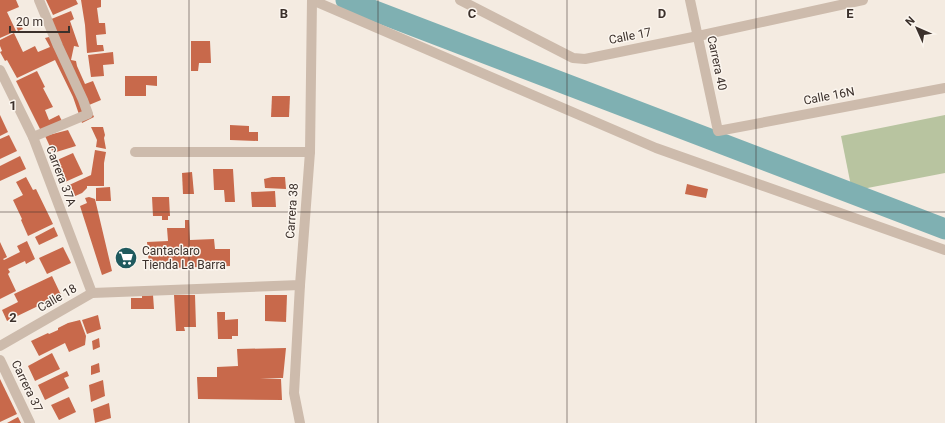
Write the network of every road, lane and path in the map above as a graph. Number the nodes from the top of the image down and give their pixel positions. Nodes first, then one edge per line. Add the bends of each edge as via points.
1 (39, 0) edge
2 (312, 0) edge
3 (460, 0) edge
4 (690, 0) edge
5 (863, 0) edge
6 (698, 36) junction
7 (0, 70) edge
8 (945, 88) edge
9 (718, 131) joint
10 (32, 137) junction
11 (135, 152) dead end
12 (310, 152) junction
13 (945, 250) edge
14 (300, 284) junction
15 (92, 293) junction
16 (0, 346) edge
17 (0, 360) edge
18 (30, 423) edge
19 (300, 423) edge

1 - 10 street via 88,114
2 - 12 street, Carrera 38
2 - 13 street via 656,148
3 - 6 street, Calle 17 via 573,58 585,59
4 - 6 street, Carrera 40
5 - 6 street, Calle 17
6 - 9 street, Carrera 40
7 - 10 street, Carrera 37A
8 - 9 street, Calle 16N
10 - 15 street, Carrera 37A
11 - 12 street
12 - 14 street, Carrera 38
14 - 15 street, Calle 18
14 - 19 street, Carrera 38 via 294,393
15 - 16 street, Calle 18
17 - 18 street, Carrera 37

